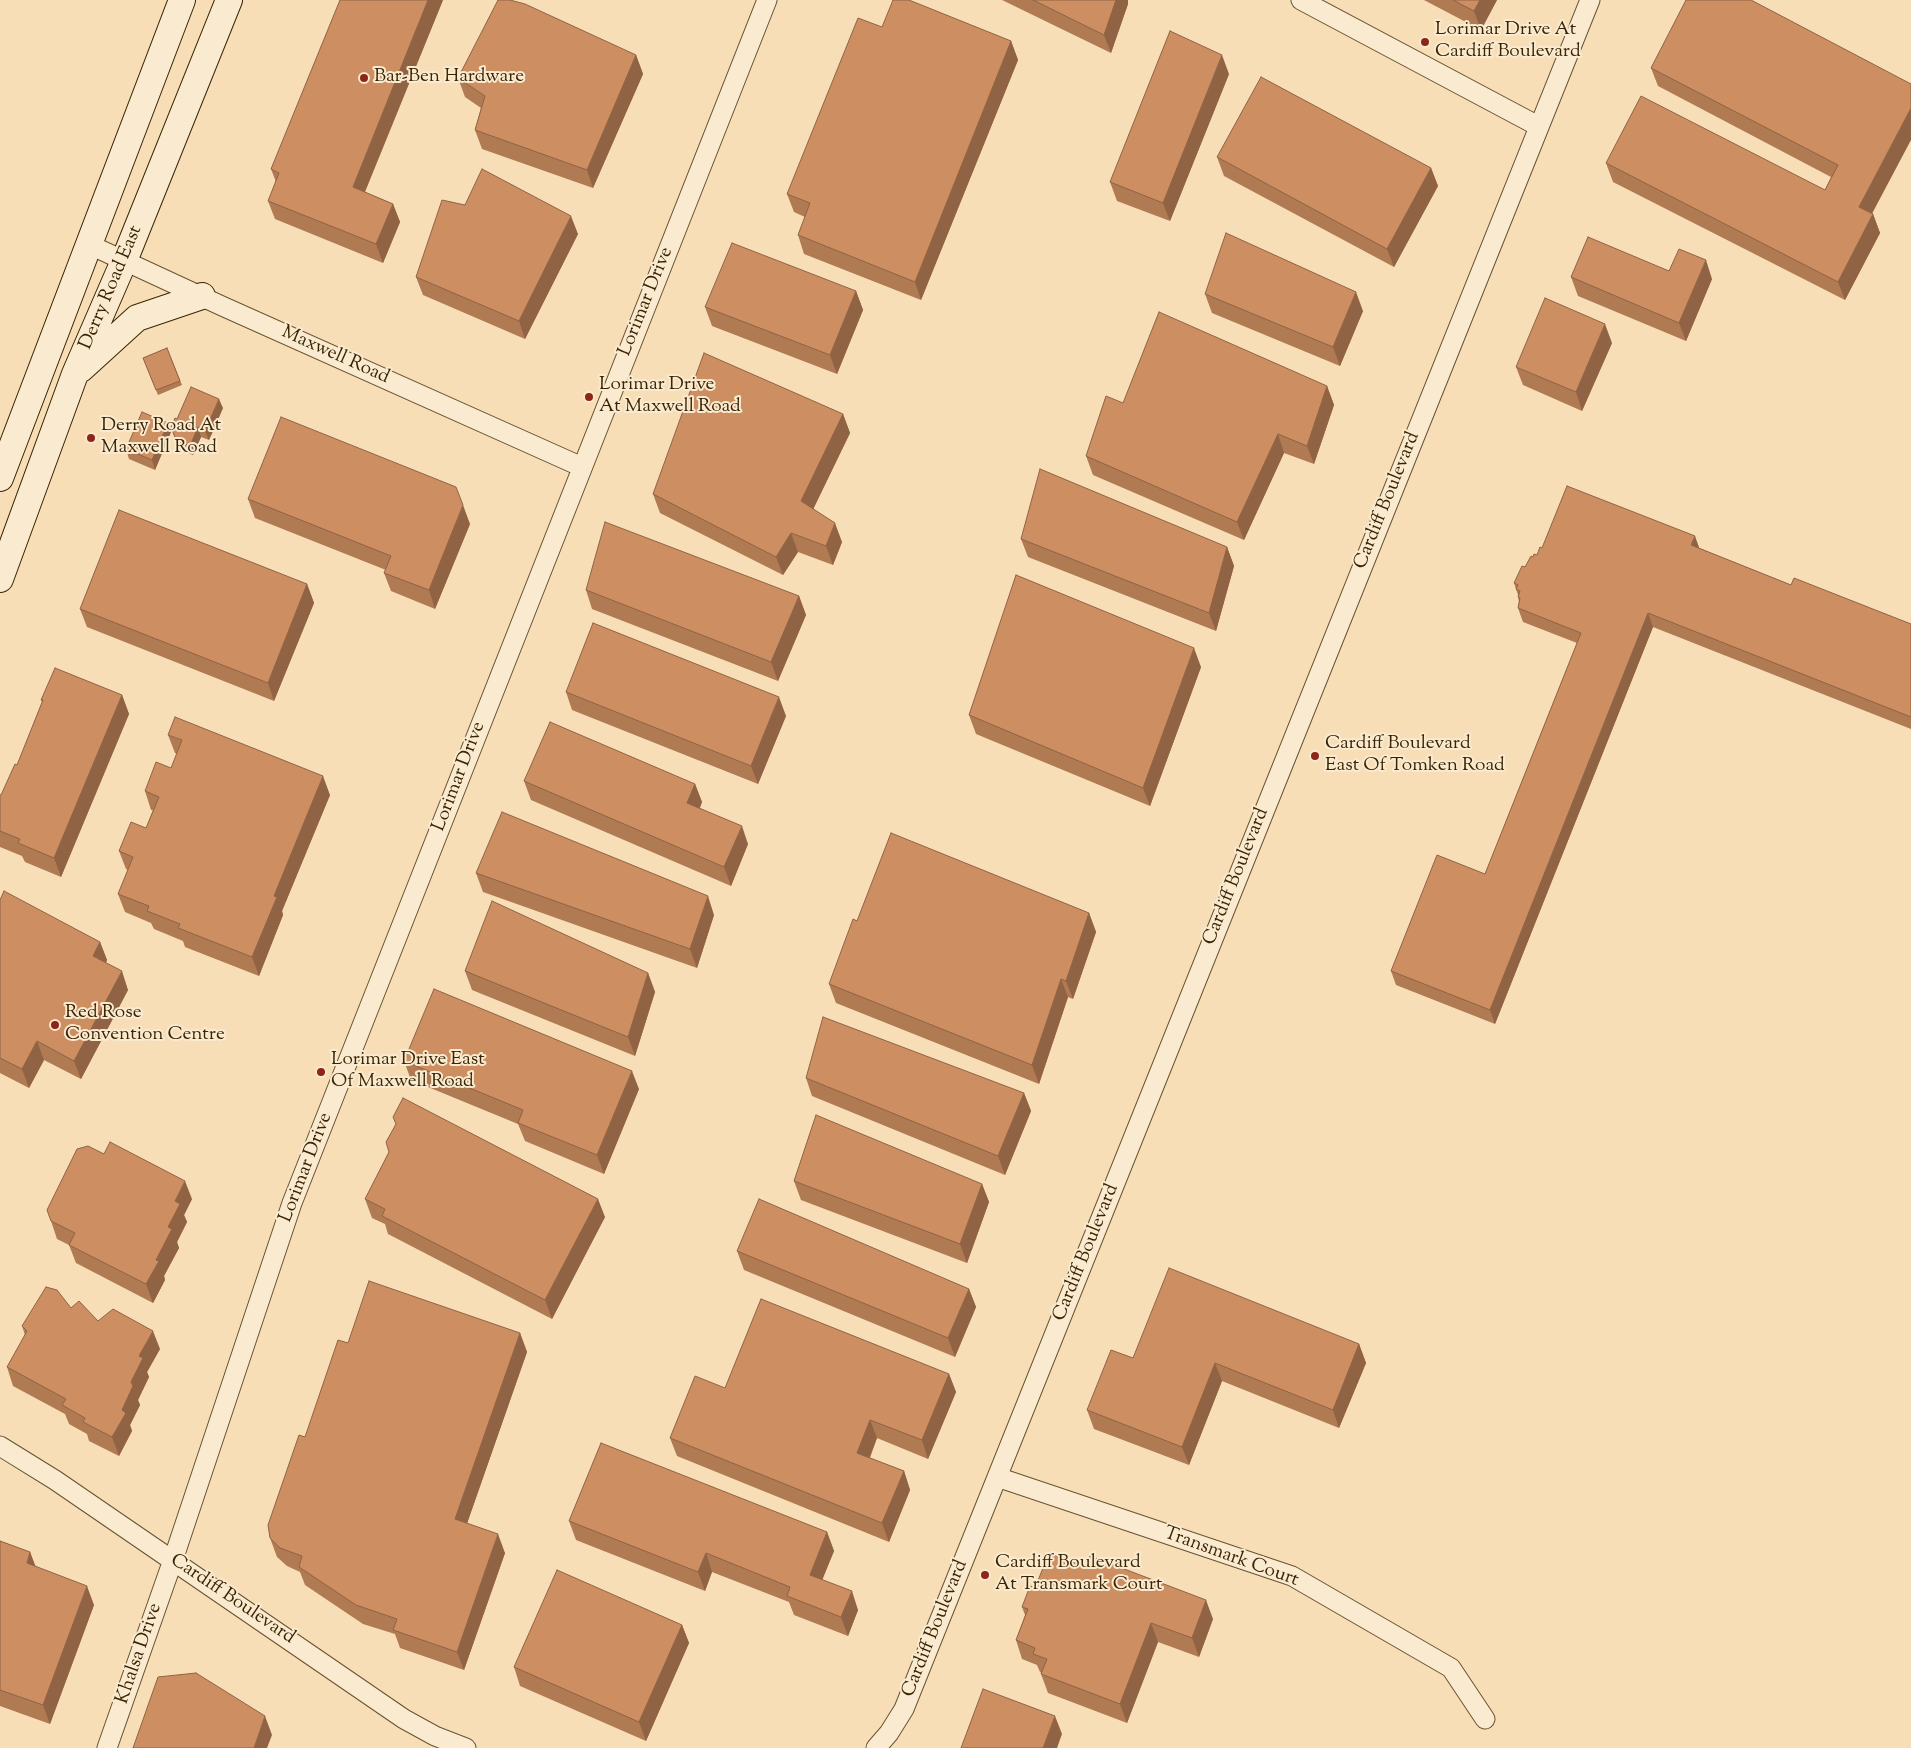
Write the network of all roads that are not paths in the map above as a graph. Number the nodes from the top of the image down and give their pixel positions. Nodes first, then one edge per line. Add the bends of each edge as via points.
1 (182, 0) edge
2 (229, 0) edge
3 (767, 0) edge
4 (1301, 0) edge
5 (1590, 0) edge
6 (1538, 126) junction
7 (88, 244) junction
8 (124, 261) junction
9 (202, 296) junction
10 (75, 374) junction
11 (582, 467) junction
12 (0, 478) edge
13 (0, 579) edge
14 (0, 1446) edge
15 (996, 1477) junction
16 (173, 1560) junction
17 (1485, 1719) dead end
18 (107, 1748) edge
19 (466, 1748) edge
20 (876, 1748) edge

1 - 7 main road, Derry Road East
2 - 8 main road, Derry Road East
3 - 11 street, Lorimar Drive
4 - 6 street
5 - 6 street, Cardiff Boulevard
6 - 15 street, Cardiff Boulevard
7 - 8 street, Maxwell Road
7 - 12 main road, Derry Road East
8 - 9 street, Maxwell Road
8 - 10 main road, Derry Road East
9 - 10 main road via 137,318
9 - 11 street, Maxwell Road
10 - 13 main road, Derry Road East
11 - 16 street, Lorimar Drive via 292,1203
14 - 16 street, Cardiff Boulevard
15 - 17 street, Transmark Court via 1292,1576 1451,1668
15 - 20 street, Cardiff Boulevard via 904,1709
16 - 18 street, Khalsa Drive
16 - 19 street, Cardiff Boulevard via 404,1719

